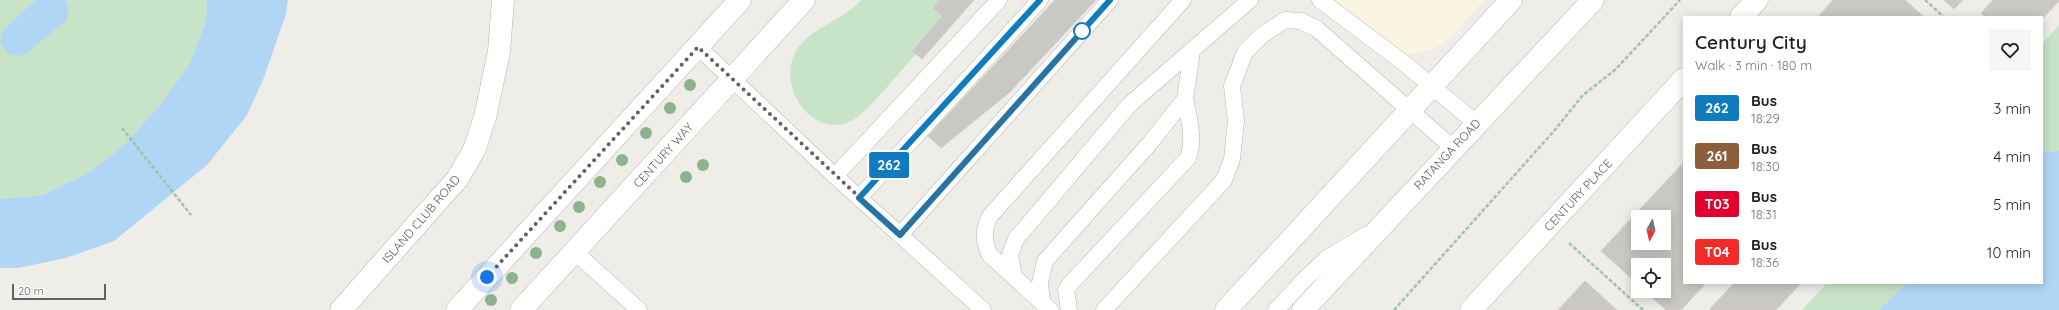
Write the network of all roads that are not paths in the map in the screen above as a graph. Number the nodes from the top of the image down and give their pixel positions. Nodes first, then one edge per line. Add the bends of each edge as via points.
1 (503, 0) edge
2 (740, 0) edge
3 (804, 0) edge
4 (999, 0) edge
5 (1040, 0) edge
6 (1110, 0) edge
7 (1183, 0) edge
8 (1250, 0) edge
9 (1320, 0) edge
10 (1511, 0) edge
11 (1593, 0) edge
12 (1757, 0) edge
13 (1742, 16) edge
14 (698, 47) junction
15 (1192, 50) junction
16 (732, 79) junction
17 (1683, 80) edge
18 (1433, 87) junction
19 (1185, 99) junction
20 (1410, 110) junction
21 (1476, 123) junction
22 (1454, 148) junction
23 (835, 176) junction
24 (859, 198) junction
25 (1382, 226) junction
26 (900, 235) junction
27 (575, 252) junction
28 (1014, 277) junction
29 (1046, 306) edge
30 (341, 310) edge
31 (457, 310) edge
32 (521, 310) edge
33 (638, 310) edge
34 (983, 310) edge
35 (1069, 310) edge
36 (1104, 310) edge
37 (1226, 310) edge
38 (1276, 310) edge
39 (1303, 310) edge
40 (1471, 310) edge

1 - 30 street, ISLAND CLUB ROAD via 499,52 485,117 474,148 458,178
2 - 14 street
3 - 16 street, CENTURY WAY
4 - 23 lane
5 - 24 lane
6 - 26 lane
7 - 28 lane via 990,216 985,225 985,245 990,256
8 - 15 lane
9 - 18 lane
10 - 18 street
11 - 21 street, RATANGA ROAD
12 - 13 street
14 - 16 lane
14 - 31 street
15 - 19 lane
15 - 28 lane via 1130,104 1016,239 1010,255
16 - 23 lane
16 - 27 street, CENTURY WAY
17 - 40 street, CENTURY PLACE
18 - 20 street
18 - 21 lane
19 - 29 lane via 1150,143 1045,261 1040,283
19 - 35 lane via 1190,123 1191,148 1188,158 1071,283 1066,290
20 - 22 lane
20 - 36 lane via 1317,29 1301,21 1285,20 1261,36 1245,52 1232,86 1236,121 1232,159 1224,180
20 - 37 street
21 - 22 street, RATANGA ROAD
22 - 25 street, RATANGA ROAD
23 - 24 lane
24 - 26 lane
25 - 38 lane via 1327,258
25 - 39 street, RATANGA ROAD
26 - 34 lane
27 - 32 street, CENTURY WAY
27 - 33 lane
28 - 29 lane

